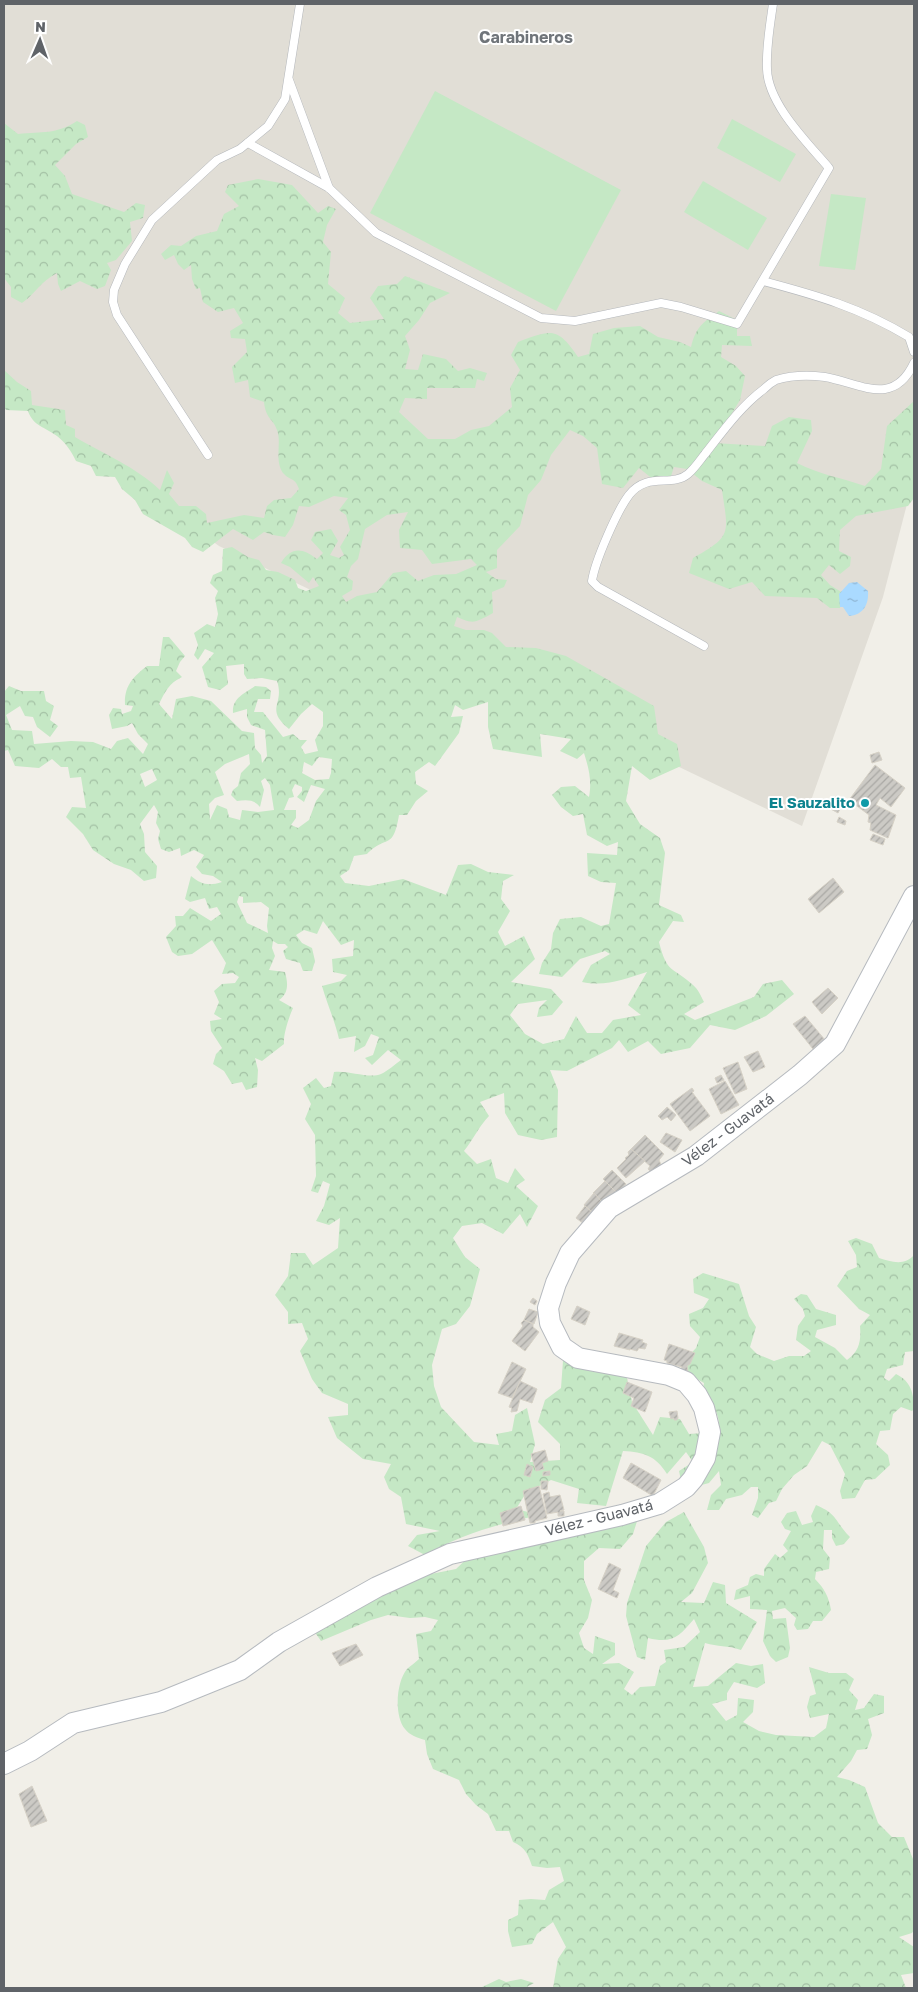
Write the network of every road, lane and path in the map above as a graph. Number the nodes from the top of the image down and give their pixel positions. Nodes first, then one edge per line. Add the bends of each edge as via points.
1 (300, 4) edge
2 (773, 4) edge
3 (288, 78) junction
4 (248, 143) junction
5 (330, 188) junction
6 (763, 280) junction
7 (914, 352) edge
8 (914, 363) edge
9 (208, 454) dead end
10 (704, 646) dead end
11 (914, 896) edge
12 (4, 1764) edge

1 - 3 lane
2 - 6 lane via 767,70 776,99 788,120 829,168
3 - 4 lane via 284,99 268,126
3 - 5 lane
4 - 5 lane
4 - 9 lane via 217,160 152,220 124,264 114,290 117,315
5 - 6 lane via 376,233 541,318 575,321 662,303 737,324
6 - 7 lane via 834,300 886,322 910,337
8 - 10 lane via 909,375 884,389 870,390 805,375 775,380 753,397 687,475 648,481 628,496 594,569 592,581
11 - 12 street, Vélez - Guavatá via 835,1044 696,1156 609,1208 570,1252 556,1283 548,1308 550,1323 562,1347 578,1358 669,1375 686,1382 697,1395 710,1432 705,1458 686,1487 659,1504 631,1512 450,1554 377,1586 279,1642 240,1670 161,1702 73,1723

